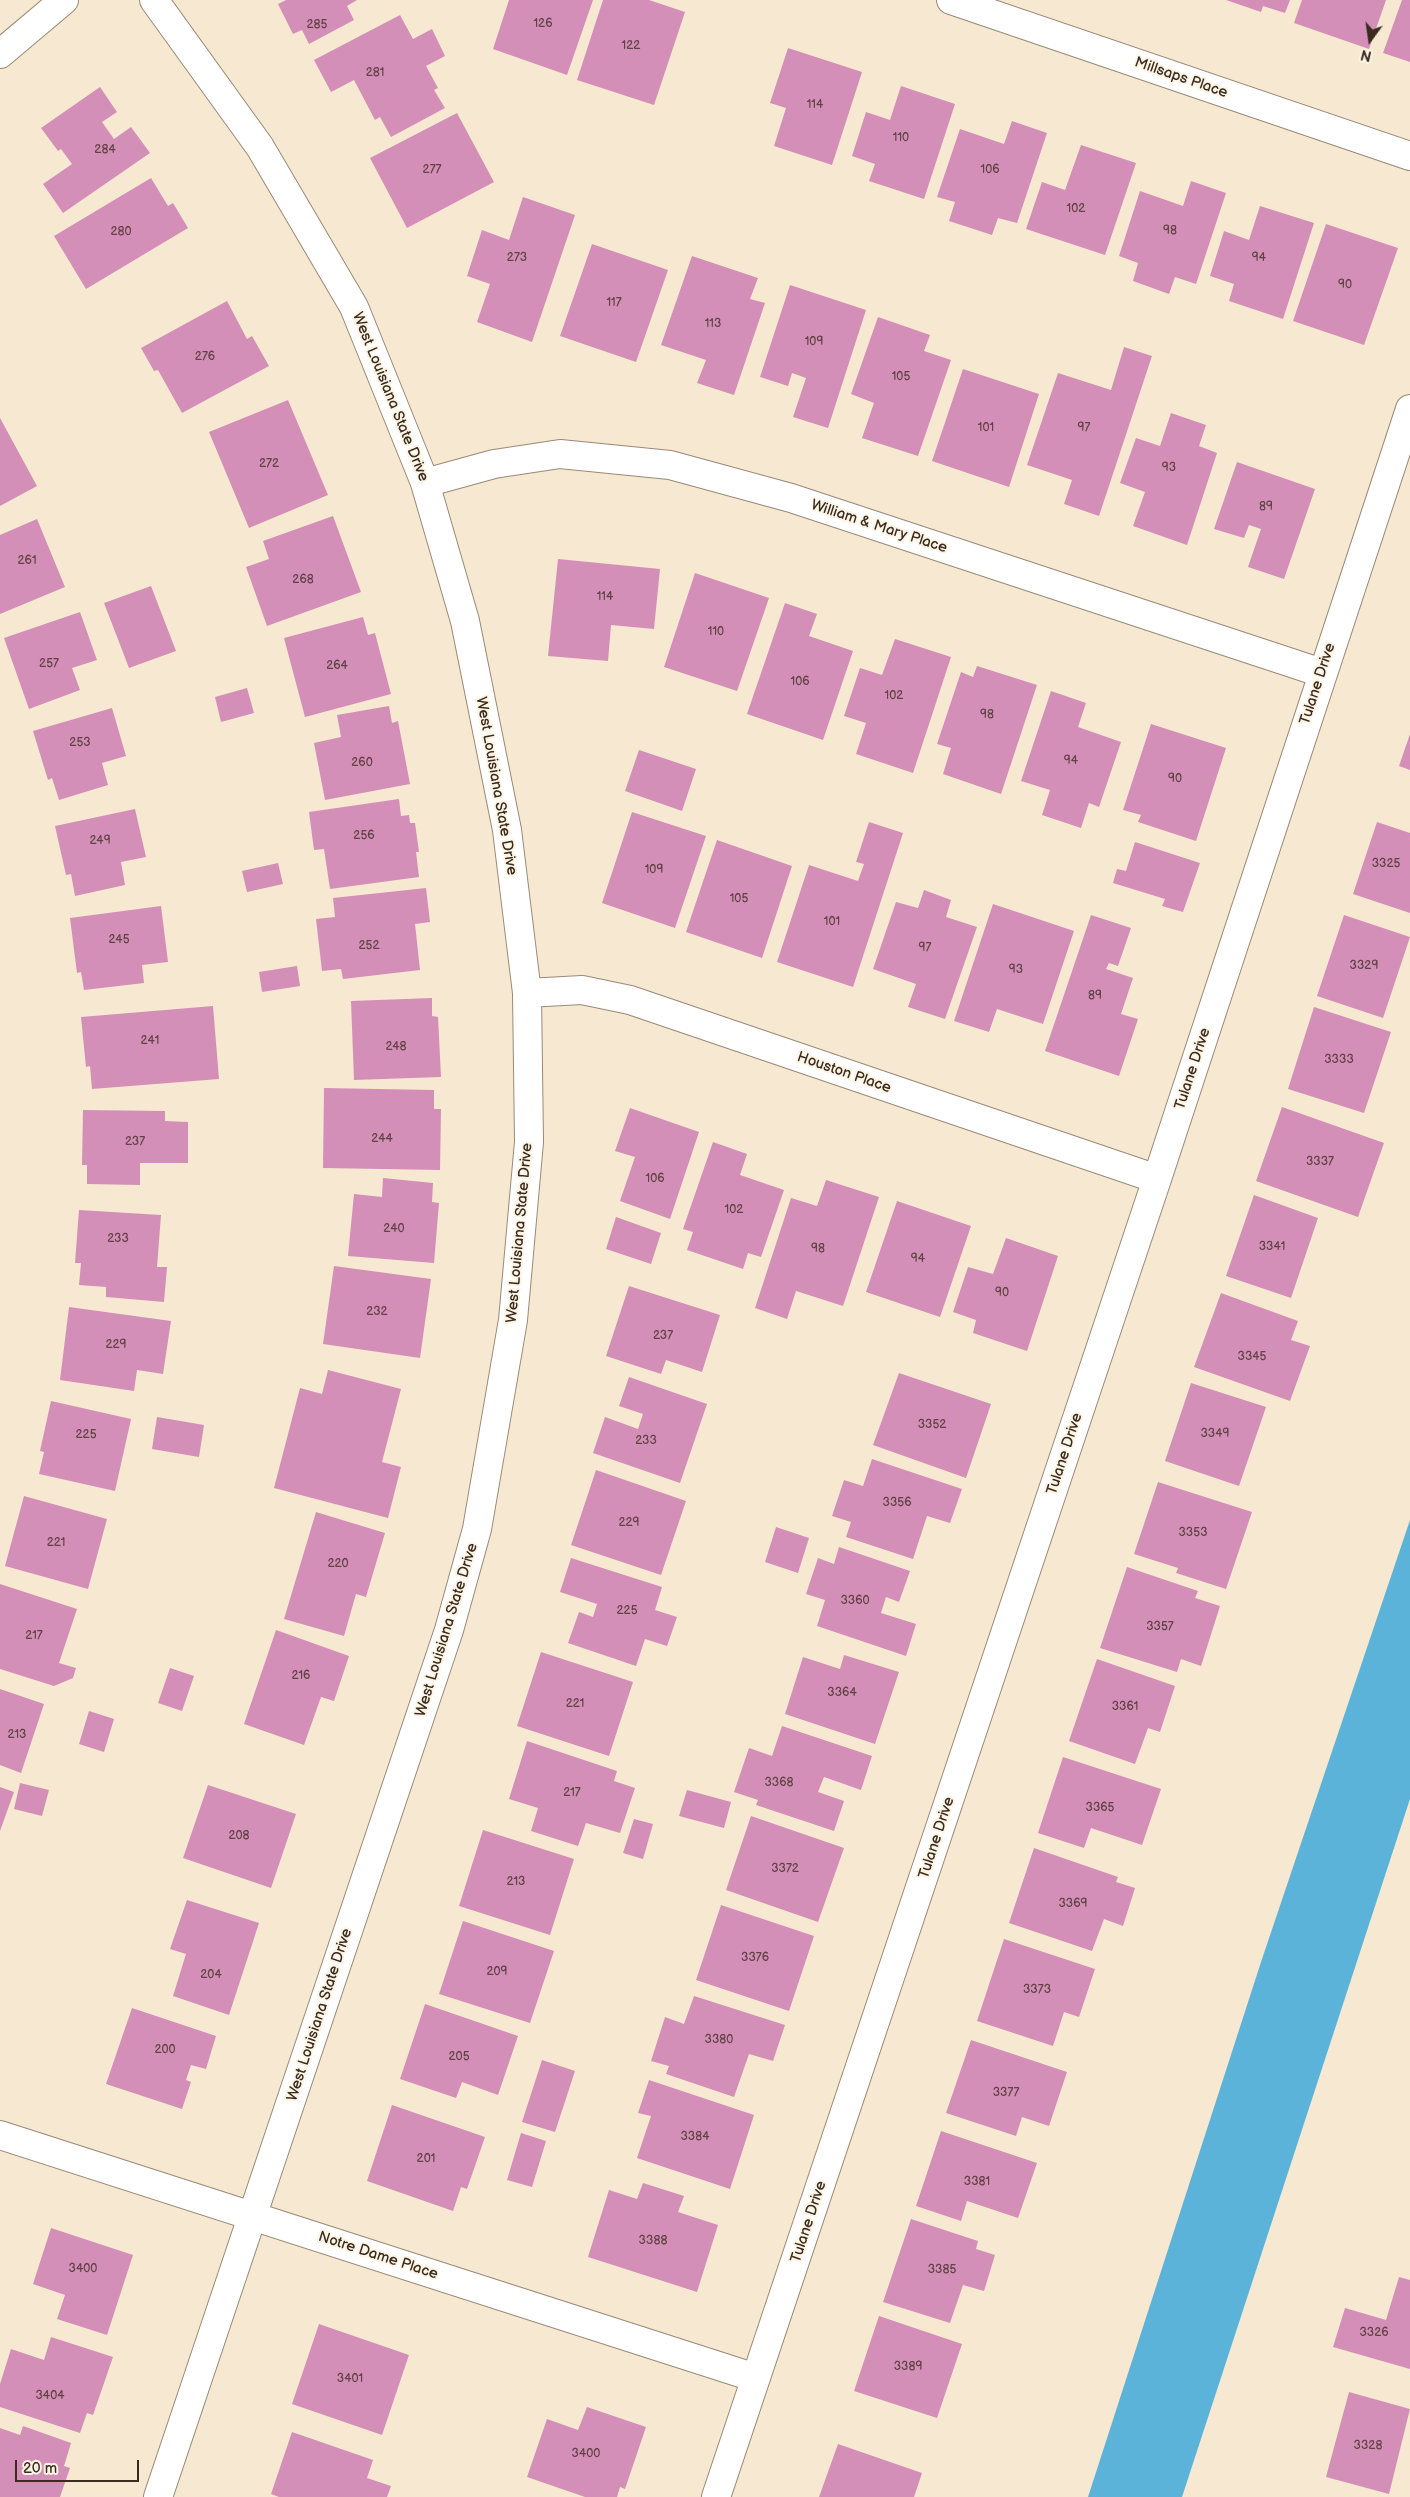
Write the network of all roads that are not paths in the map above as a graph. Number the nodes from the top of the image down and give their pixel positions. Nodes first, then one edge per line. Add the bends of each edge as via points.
1 (64, 0) edge
2 (154, 0) edge
3 (952, 0) edge
4 (0, 54) edge
5 (1410, 156) edge
6 (1410, 409) edge
7 (425, 483) junction
8 (1322, 673) junction
9 (527, 994) junction
10 (1157, 1179) junction
11 (0, 2135) edge
12 (253, 2216) junction
13 (756, 2378) junction
14 (158, 2497) edge
15 (716, 2497) edge

1 - 4 street
2 - 7 street, West Louisiana State Drive via 260,147 354,307
3 - 5 street, Millsaps Place
6 - 8 street, Tulane Drive
7 - 8 street, William & Mary Place via 494,464 560,454 670,465 791,498
7 - 9 street, West Louisiana State Drive via 465,621 503,811
8 - 10 street, Tulane Drive
9 - 10 street, Houston Place via 582,990 630,1000
9 - 12 street, West Louisiana State Drive via 529,1142 513,1320 478,1529 449,1630
10 - 13 street, Tulane Drive
11 - 12 street, Notre Dame Place
12 - 13 street, Notre Dame Place
12 - 14 street, West Louisiana State Drive
13 - 15 street, Tulane Drive

